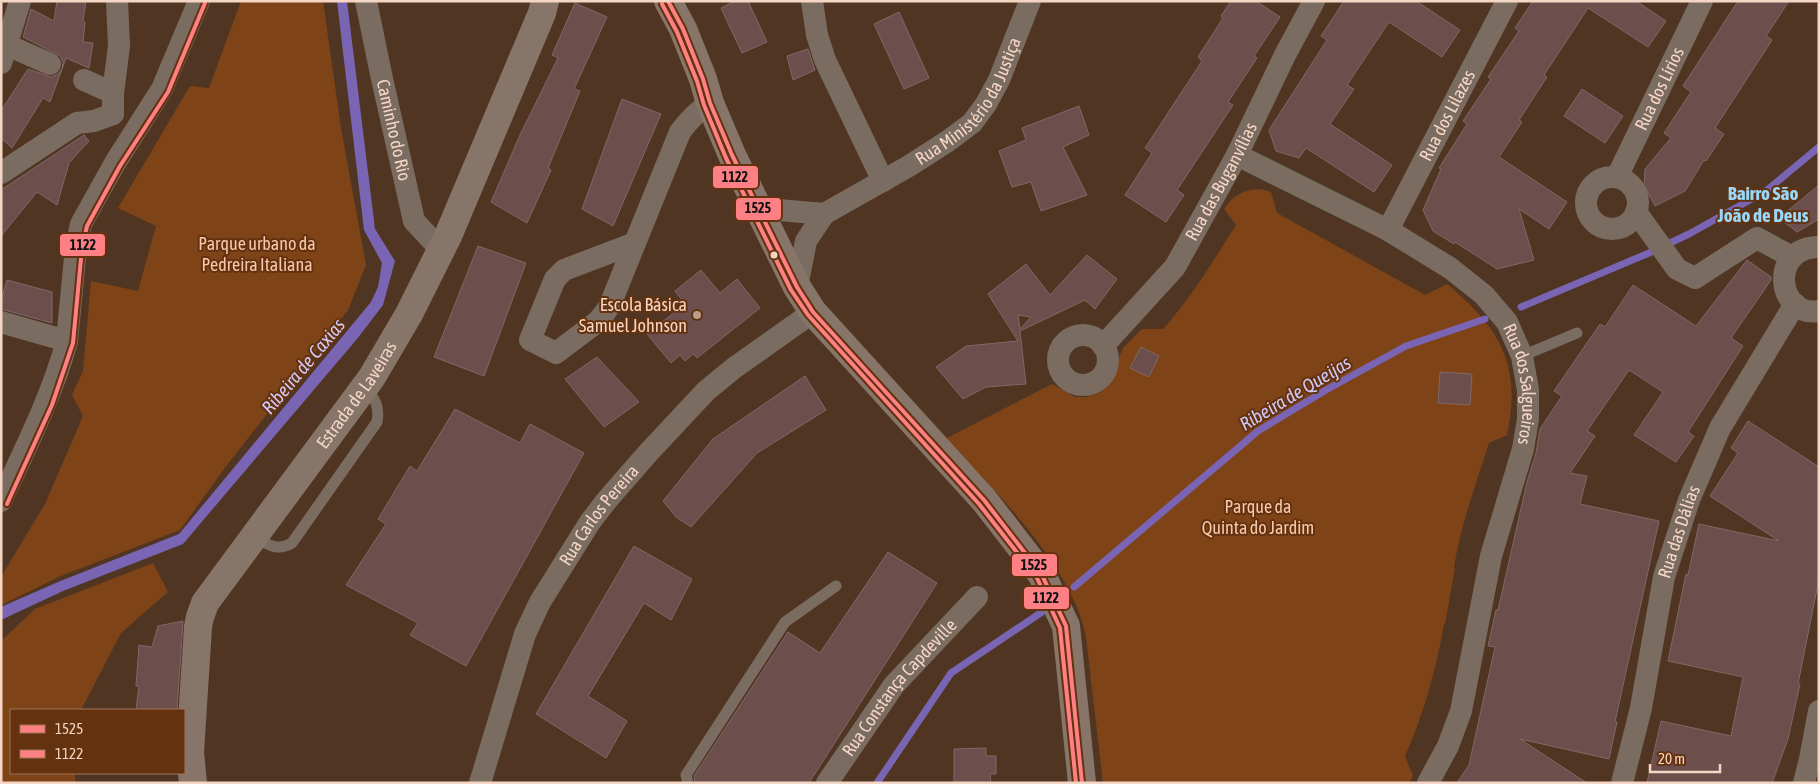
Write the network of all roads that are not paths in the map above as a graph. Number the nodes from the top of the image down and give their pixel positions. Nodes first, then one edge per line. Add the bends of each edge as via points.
1 (20, 1) edge
2 (117, 1) edge
3 (199, 1) edge
4 (366, 1) edge
5 (545, 1) edge
6 (668, 1) edge
7 (812, 1) edge
8 (1030, 1) edge
9 (1314, 1) edge
10 (1507, 1) edge
11 (1702, 1) edge
12 (4, 54) edge
13 (50, 64) dead end
14 (84, 80) dead end
15 (710, 103) junction
16 (113, 104) junction
17 (138, 128) junction
18 (1236, 155) junction
19 (1, 173) edge
20 (1617, 177) junction
21 (883, 181) junction
22 (757, 208) junction
23 (1636, 212) junction
24 (824, 214) junction
25 (1388, 230) junction
26 (635, 243) junction
27 (1819, 247) edge
28 (441, 250) junction
29 (1792, 257) junction
30 (796, 287) junction
31 (1795, 304) junction
32 (1819, 311) edge
33 (812, 312) junction
34 (1, 322) edge
35 (1577, 333) dead end
36 (68, 341) junction
37 (1104, 346) dead end
38 (1522, 356) junction
39 (1, 501) edge
40 (836, 586) dead end
41 (977, 597) dead end
42 (1819, 711) edge
43 (193, 783) edge
44 (480, 783) edge
45 (688, 783) edge
46 (827, 783) edge
47 (1082, 783) edge
48 (1428, 783) edge
49 (1622, 783) edge
50 (1804, 783) edge

1 - 12 street
2 - 16 street via 119,46
3 - 17 street via 162,89
4 - 28 street, Caminho do Rio via 414,221
5 - 28 street, Estrada de Laveiras
6 - 15 street via 683,29
7 - 21 street via 825,60
8 - 21 street, Rua Ministério da Justiça via 998,80 972,122 948,141
9 - 18 street, Rua das Buganvílias
10 - 25 street, Rua dos Lilazes
11 - 20 street, Rua dos Lírios
12 - 13 street
14 - 16 street
15 - 22 street
15 - 26 street via 688,120 680,132
16 - 17 street
16 - 19 street via 94,121 77,123
17 - 36 street via 81,224
18 - 25 street, Rua dos Salgueiros
18 - 37 street, Rua das Buganvílias via 1175,267
20 - 23 street via 1632,186 1638,203
20 - 23 street via 1601,179 1589,190 1586,199 1588,214 1593,221 1608,229 1625,225
21 - 24 street, Rua Ministério da Justiça
22 - 24 street
22 - 30 street
23 - 29 street via 1677,269 1695,278 1757,238
24 - 30 street, Rua Ministério da Justiça via 806,241
25 - 38 street, Rua dos Salgueiros via 1450,268 1484,296 1506,322
26 - 26 street via 610,305 597,322 556,353 530,340 555,279 564,270
27 - 29 street via 1810,247
28 - 43 street, Estrada de Laveiras via 410,314 365,386 205,603 200,617 190,752
29 - 31 street via 1786,266 1784,281 1788,296
30 - 33 street
31 - 32 street
31 - 49 street, Rua das Dálias via 1720,428 1689,500 1664,577 1641,708
33 - 44 street, Rua Carlos Pereira via 706,391 590,522 540,602 525,634
33 - 47 street via 984,500 1042,575 1066,626
34 - 36 street
35 - 38 lane
36 - 39 street via 49,395
38 - 48 street, Rua dos Salgueiros via 1528,390 1523,449 1491,556 1461,711 1448,746
40 - 45 lane via 785,622 686,775
41 - 46 street, Rua Constança Capdeville via 894,684
42 - 50 street

